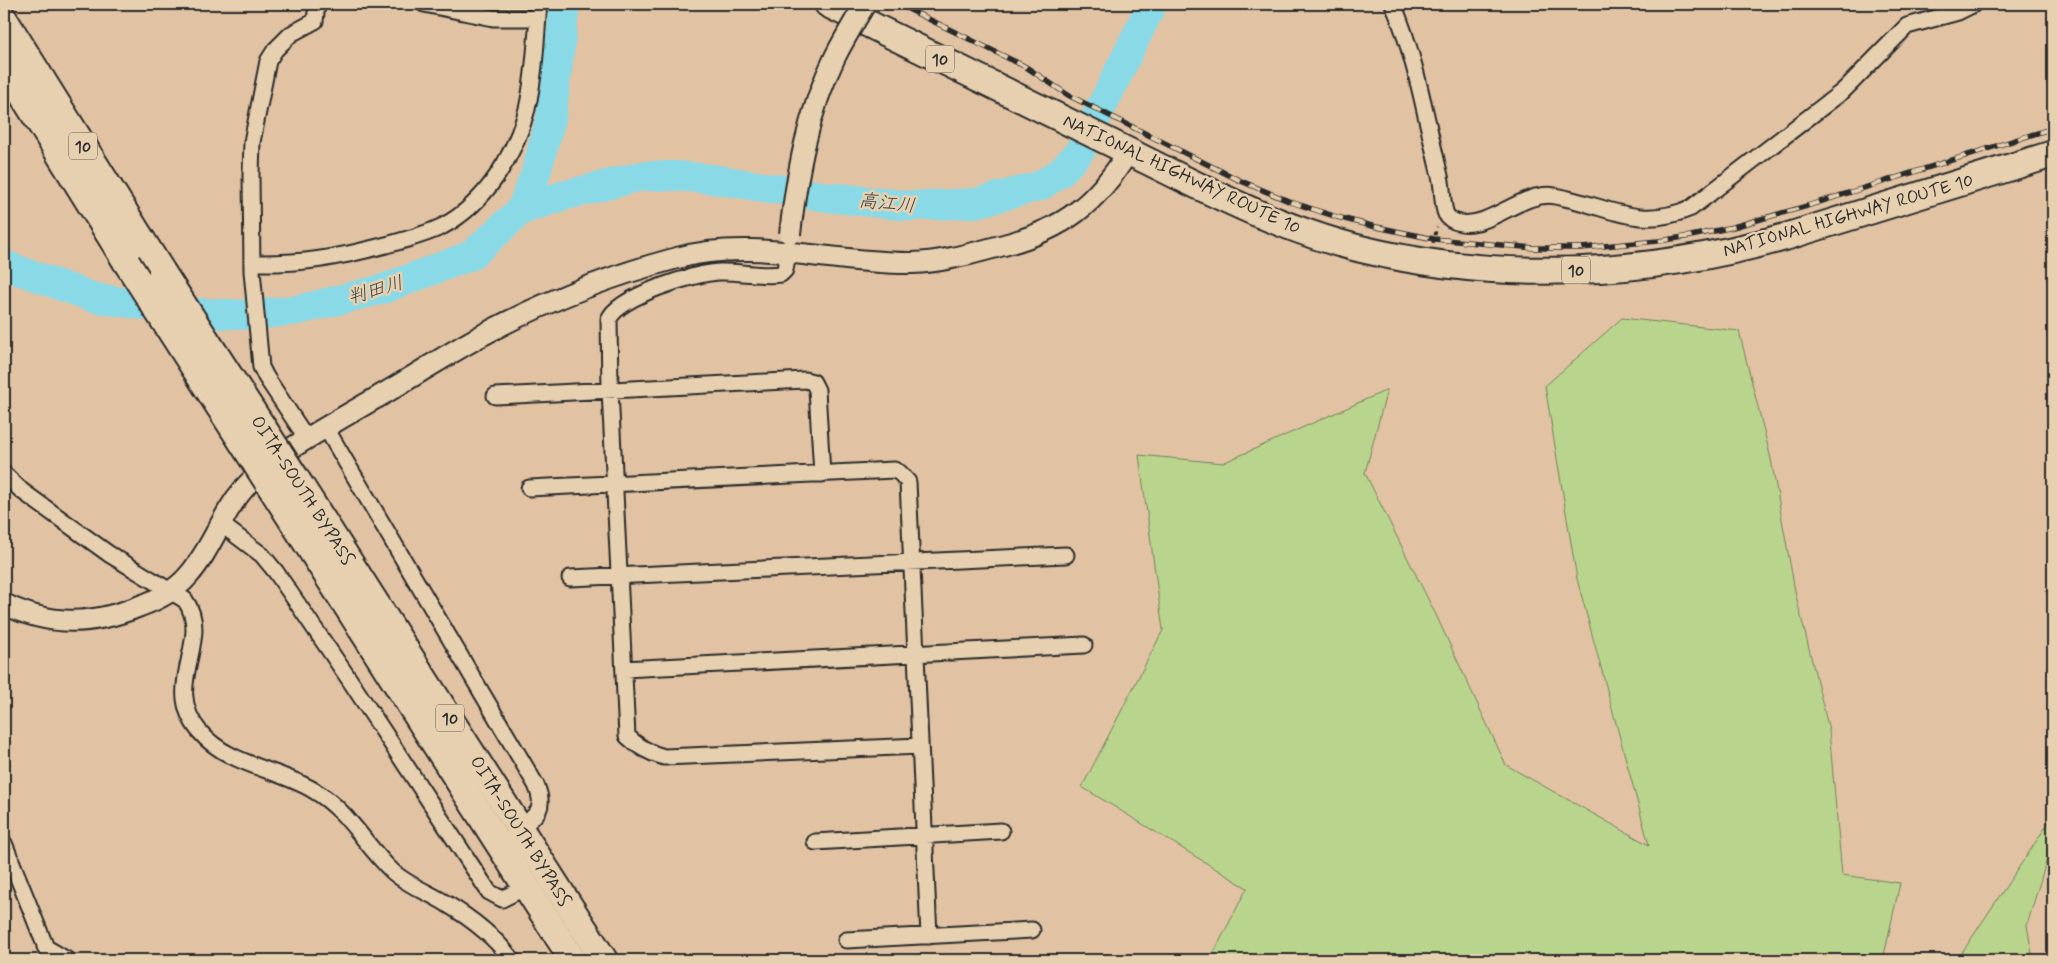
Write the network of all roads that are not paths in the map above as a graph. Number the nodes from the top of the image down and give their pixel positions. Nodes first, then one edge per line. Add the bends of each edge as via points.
1 (317, 4) edge
2 (424, 4) edge
3 (828, 4) edge
4 (865, 4) edge
5 (1393, 4) edge
6 (1974, 4) edge
7 (1956, 8) edge
8 (539, 11) edge
9 (4, 19) edge
10 (4, 65) edge
11 (1118, 146) junction
12 (2053, 154) edge
13 (789, 243) junction
14 (252, 267) junction
15 (610, 390) junction
16 (495, 396) dead end
17 (326, 428) junction
18 (307, 439) junction
19 (4, 474) edge
20 (822, 474) junction
21 (615, 484) junction
22 (529, 488) dead end
23 (221, 524) junction
24 (1066, 555) dead end
25 (912, 562) junction
26 (620, 575) junction
27 (570, 578) dead end
28 (172, 590) junction
29 (4, 604) edge
30 (1084, 645) dead end
31 (916, 654) junction
32 (624, 669) junction
33 (920, 746) junction
34 (520, 828) junction
35 (1001, 831) dead end
36 (924, 835) junction
37 (815, 842) dead end
38 (4, 843) edge
39 (526, 887) junction
40 (1032, 930) dead end
41 (929, 936) junction
42 (846, 940) dead end
43 (48, 953) edge
44 (67, 960) edge
45 (512, 960) edge
46 (573, 960) edge
47 (604, 960) edge

1 - 14 street via 315,20 291,34 275,50 262,83 252,142
2 - 8 street via 493,18
3 - 11 highway, NATIONAL HIGHWAY ROUTE 10 / 10
4 - 13 street, bridge via 835,58 817,103 801,160
5 - 7 street via 1410,51 1442,183 1443,208 1454,221 1470,223 1546,195 1631,217 1659,218 1676,214 1701,202 1843,91 1907,26
6 - 7 street
8 - 14 street via 527,109 501,168 486,191 467,210 443,226 414,237 344,256
9 - 34 highway, OITA-SOUTH BYPASS / 10, bridge via 162,272
10 - 39 highway, OITA-SOUTH BYPASS / 10, bridge
11 - 12 highway, NATIONAL HIGHWAY ROUTE 10 / 10 via 1194,184 1301,230 1359,249 1430,263 1518,271 1610,269 1693,258 1755,245
11 - 13 street via 1110,180 1073,216 1024,240 959,257 917,263 876,261
13 - 15 street via 785,270 781,274 706,274 665,285 620,305 608,326
13 - 17 street via 705,252 655,264 577,291 491,331
14 - 18 street via 259,354 266,377
15 - 16 street
15 - 20 street via 813,382 817,390
15 - 21 street
17 - 18 street
17 - 34 street via 536,785 541,804 534,817
18 - 23 street via 255,476
19 - 28 street via 22,491 109,554
20 - 21 street
20 - 25 street via 894,470 900,474 908,482
21 - 22 street
21 - 26 street
23 - 28 street via 188,576
23 - 39 street via 262,555 276,572 489,892 502,899
24 - 25 street
25 - 26 street
25 - 31 street
26 - 27 street
26 - 32 street
28 - 29 street via 121,614 89,620 60,621
28 - 45 street via 192,609 195,621 184,686 187,709 199,732 219,749 326,798 346,815 392,871 448,904 488,933
30 - 31 street
31 - 32 street
31 - 33 street
32 - 33 street via 627,736 652,754 664,757
33 - 36 street
34 - 47 highway, OITA-SOUTH BYPASS / 10
35 - 36 street
36 - 37 street
36 - 41 street
38 - 43 street
39 - 46 highway, OITA-SOUTH BYPASS / 10
40 - 41 street
41 - 42 street
43 - 44 street

